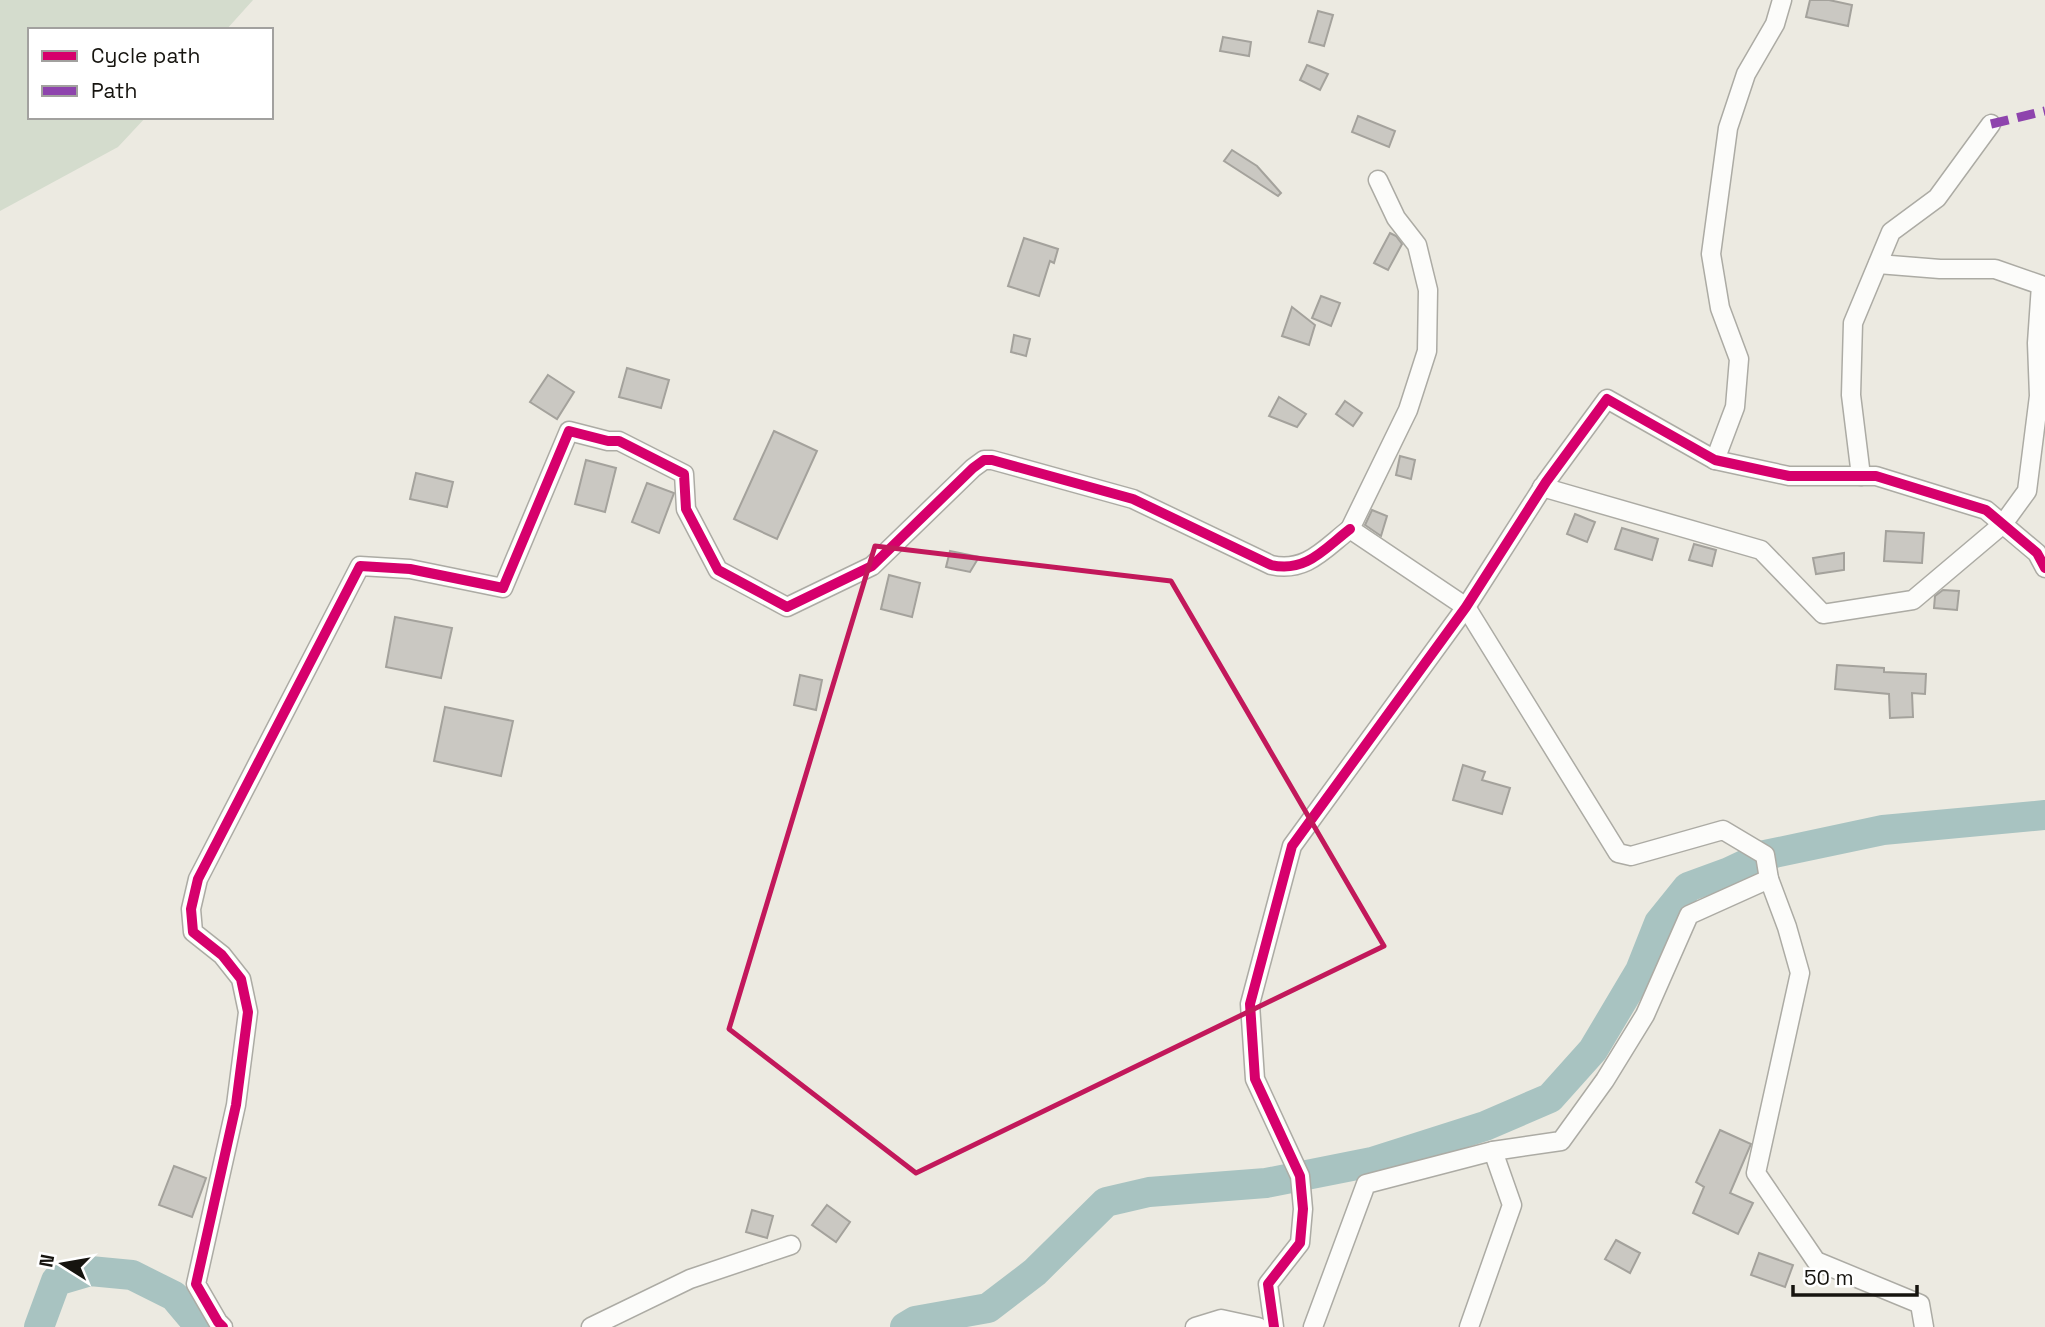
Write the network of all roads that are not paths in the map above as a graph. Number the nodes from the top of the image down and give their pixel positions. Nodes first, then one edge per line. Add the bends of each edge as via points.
1 (1782, 0) edge
2 (1991, 124) dead end
3 (1378, 180) dead end
4 (1878, 264) junction
5 (1715, 460) junction
6 (1861, 476) junction
7 (1542, 487) junction
8 (2003, 524) junction
9 (1350, 529) junction
10 (2045, 568) edge
11 (1466, 607) junction
12 (1769, 879) junction
13 (1493, 1151) junction
14 (791, 1245) dead end
15 (223, 1327) edge
16 (591, 1327) edge
17 (1195, 1327) edge
18 (1258, 1327) edge
19 (1275, 1327) edge
20 (1312, 1327) edge
21 (1469, 1327) edge
22 (1924, 1327) edge

1 - 5 street via 1775,24 1746,74 1728,128 1711,254 1720,308 1739,359 1735,407
2 - 4 street via 1937,198 1891,232
3 - 9 street via 1396,218 1417,245 1428,290 1427,351 1408,410
4 - 6 street via 1853,323 1851,395
4 - 8 street via 1995,269 2041,285 2039,396 2027,491
5 - 6 street via 1789,476
5 - 7 street via 1606,399
6 - 8 street via 1986,510
7 - 8 street via 1761,550 1823,614 1913,600
7 - 11 street
8 - 10 street via 2037,553
9 - 11 street
9 - 15 street via 1306,564 1285,568 1133,499 984,460 872,566 787,607 718,570 686,509 684,474 619,441 569,430 503,588 410,569 360,565 198,879 191,909 193,932 222,955 241,979 248,1012 236,1105 196,1284
11 - 12 street via 1618,853 1631,856 1723,830 1765,855
11 - 19 street via 1292,846 1256,977 1250,1004 1255,1079 1300,1176 1303,1209 1300,1242 1268,1284
12 - 13 street via 1689,915 1645,1015 1560,1141
12 - 22 street via 1800,973 1756,1173 1816,1261 1920,1304
13 - 20 street via 1366,1184
13 - 21 street via 1512,1205
14 - 16 street via 690,1279
17 - 18 street via 1221,1319

